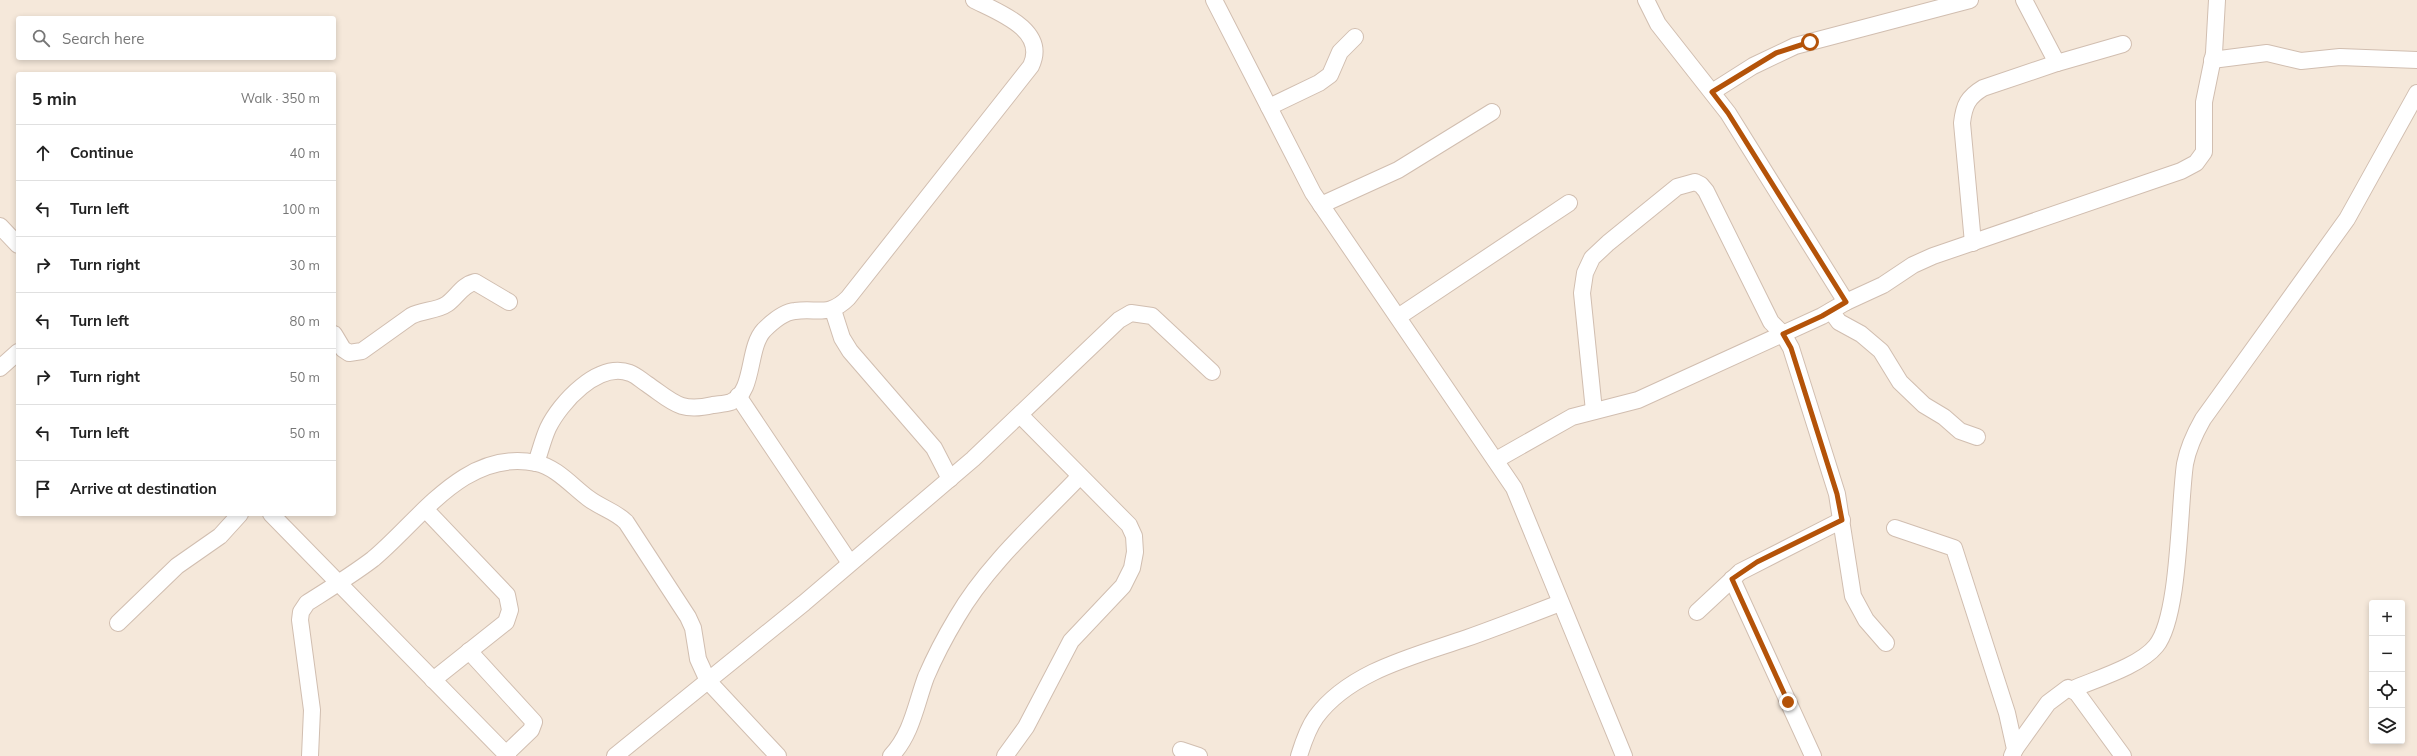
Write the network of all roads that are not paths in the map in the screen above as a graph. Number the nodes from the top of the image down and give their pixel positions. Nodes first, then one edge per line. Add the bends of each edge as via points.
1 (974, 0) edge
2 (1214, 0) edge
3 (1646, 0) edge
4 (1970, 0) edge
5 (2024, 0) edge
6 (2217, 0) edge
7 (1355, 37) dead end
8 (2123, 44) dead end
9 (2212, 60) junction
10 (2417, 60) edge
11 (2057, 63) junction
12 (1712, 92) junction
13 (2417, 93) edge
14 (1268, 107) junction
15 (1492, 112) dead end
16 (1569, 203) dead end
17 (1321, 205) junction
18 (0, 226) edge
19 (16, 243) edge
20 (1973, 243) junction
21 (508, 302) dead end
22 (1846, 302) junction
23 (833, 310) junction
24 (1831, 311) junction
25 (1398, 317) junction
26 (1783, 334) junction
27 (336, 337) edge
28 (16, 354) edge
29 (0, 368) edge
30 (1212, 372) dead end
31 (738, 396) junction
32 (1594, 411) junction
33 (1020, 415) junction
34 (1977, 436) dead end
35 (1496, 460) junction
36 (536, 463) junction
37 (1080, 476) junction
38 (950, 479) junction
39 (426, 510) junction
40 (238, 516) edge
41 (273, 516) edge
42 (1842, 520) junction
43 (1895, 528) dead end
44 (850, 563) junction
45 (1732, 579) junction
46 (338, 583) junction
47 (1560, 603) junction
48 (1697, 612) dead end
49 (118, 623) dead end
50 (1886, 643) dead end
51 (469, 651) junction
52 (433, 680) junction
53 (708, 681) junction
54 (2072, 689) junction
55 (1181, 750) dead end
56 (2013, 753) edge
57 (507, 755) edge
58 (310, 756) edge
59 (614, 756) edge
60 (778, 756) edge
61 (891, 756) edge
62 (1005, 756) edge
63 (1199, 756) edge
64 (1299, 756) edge
65 (1624, 756) edge
66 (1813, 756) edge
67 (2123, 756) edge

1 - 23 street via 1013,19 1033,41 1035,58 848,298
2 - 14 street
3 - 12 street via 1658,24
4 - 12 street via 1795,46 1753,66
5 - 11 street
6 - 9 street
7 - 14 street via 1340,52 1330,74 1319,83
8 - 11 street
9 - 10 street via 2267,53 2301,61 2340,57
9 - 20 street via 2204,102 2204,152 2196,163 2166,177
11 - 20 street via 1983,88 1973,94 1964,105 1962,123
12 - 22 street via 1728,113
13 - 54 street via 2347,219 2192,439 2185,463 2167,624 2156,646 2134,662
14 - 17 street
15 - 17 street via 1398,170
16 - 25 street
17 - 25 street
18 - 19 street
20 - 22 street via 1913,265 1878,288
21 - 27 street via 475,282 466,285 441,307 411,316 362,351 349,353 343,349
22 - 24 street
23 - 31 street via 795,311 779,317 767,327 755,344 745,385
23 - 38 street via 842,338 850,351 934,448
24 - 26 street
24 - 34 street via 1839,322 1861,334 1881,351 1900,382 1924,405 1960,430
25 - 35 street
26 - 32 street via 1638,400
26 - 32 street via 1771,322 1706,191 1694,182 1686,183 1677,187 1608,243 1592,258 1585,273 1582,293
26 - 42 street via 1791,348 1837,494
28 - 29 street
30 - 33 street via 1152,316 1131,313 1119,320
31 - 36 street via 732,401 691,409 676,404 631,373 611,371 592,378 575,392 548,428
31 - 44 street
32 - 35 street via 1572,417
33 - 37 street
33 - 38 street
35 - 47 street via 1514,488
36 - 39 street via 514,461 488,464 455,483
36 - 53 street via 554,471 590,500 617,514 626,522 688,617 693,628 698,659
37 - 61 street via 972,592 939,649 926,678 918,709 900,746
37 - 62 street via 1129,525 1134,536 1132,568 1114,598 1071,641 1026,727
38 - 44 street
39 - 46 street via 373,558
39 - 51 street via 509,601 509,616 506,622
40 - 49 street via 220,536 177,566
41 - 46 street
42 - 45 street via 1757,562
42 - 50 street via 1853,596 1866,620
43 - 56 street via 1954,548 2007,713
44 - 53 street
45 - 48 street
45 - 66 street
46 - 52 street
46 - 58 street via 307,603 301,612 312,710
47 - 64 street via 1393,664 1363,678 1336,696 1316,718
47 - 65 street
51 - 52 street
51 - 57 street via 534,722 531,730
52 - 57 street
53 - 59 street
53 - 60 street
54 - 56 street via 2065,688 2048,703
54 - 67 street
55 - 63 street

